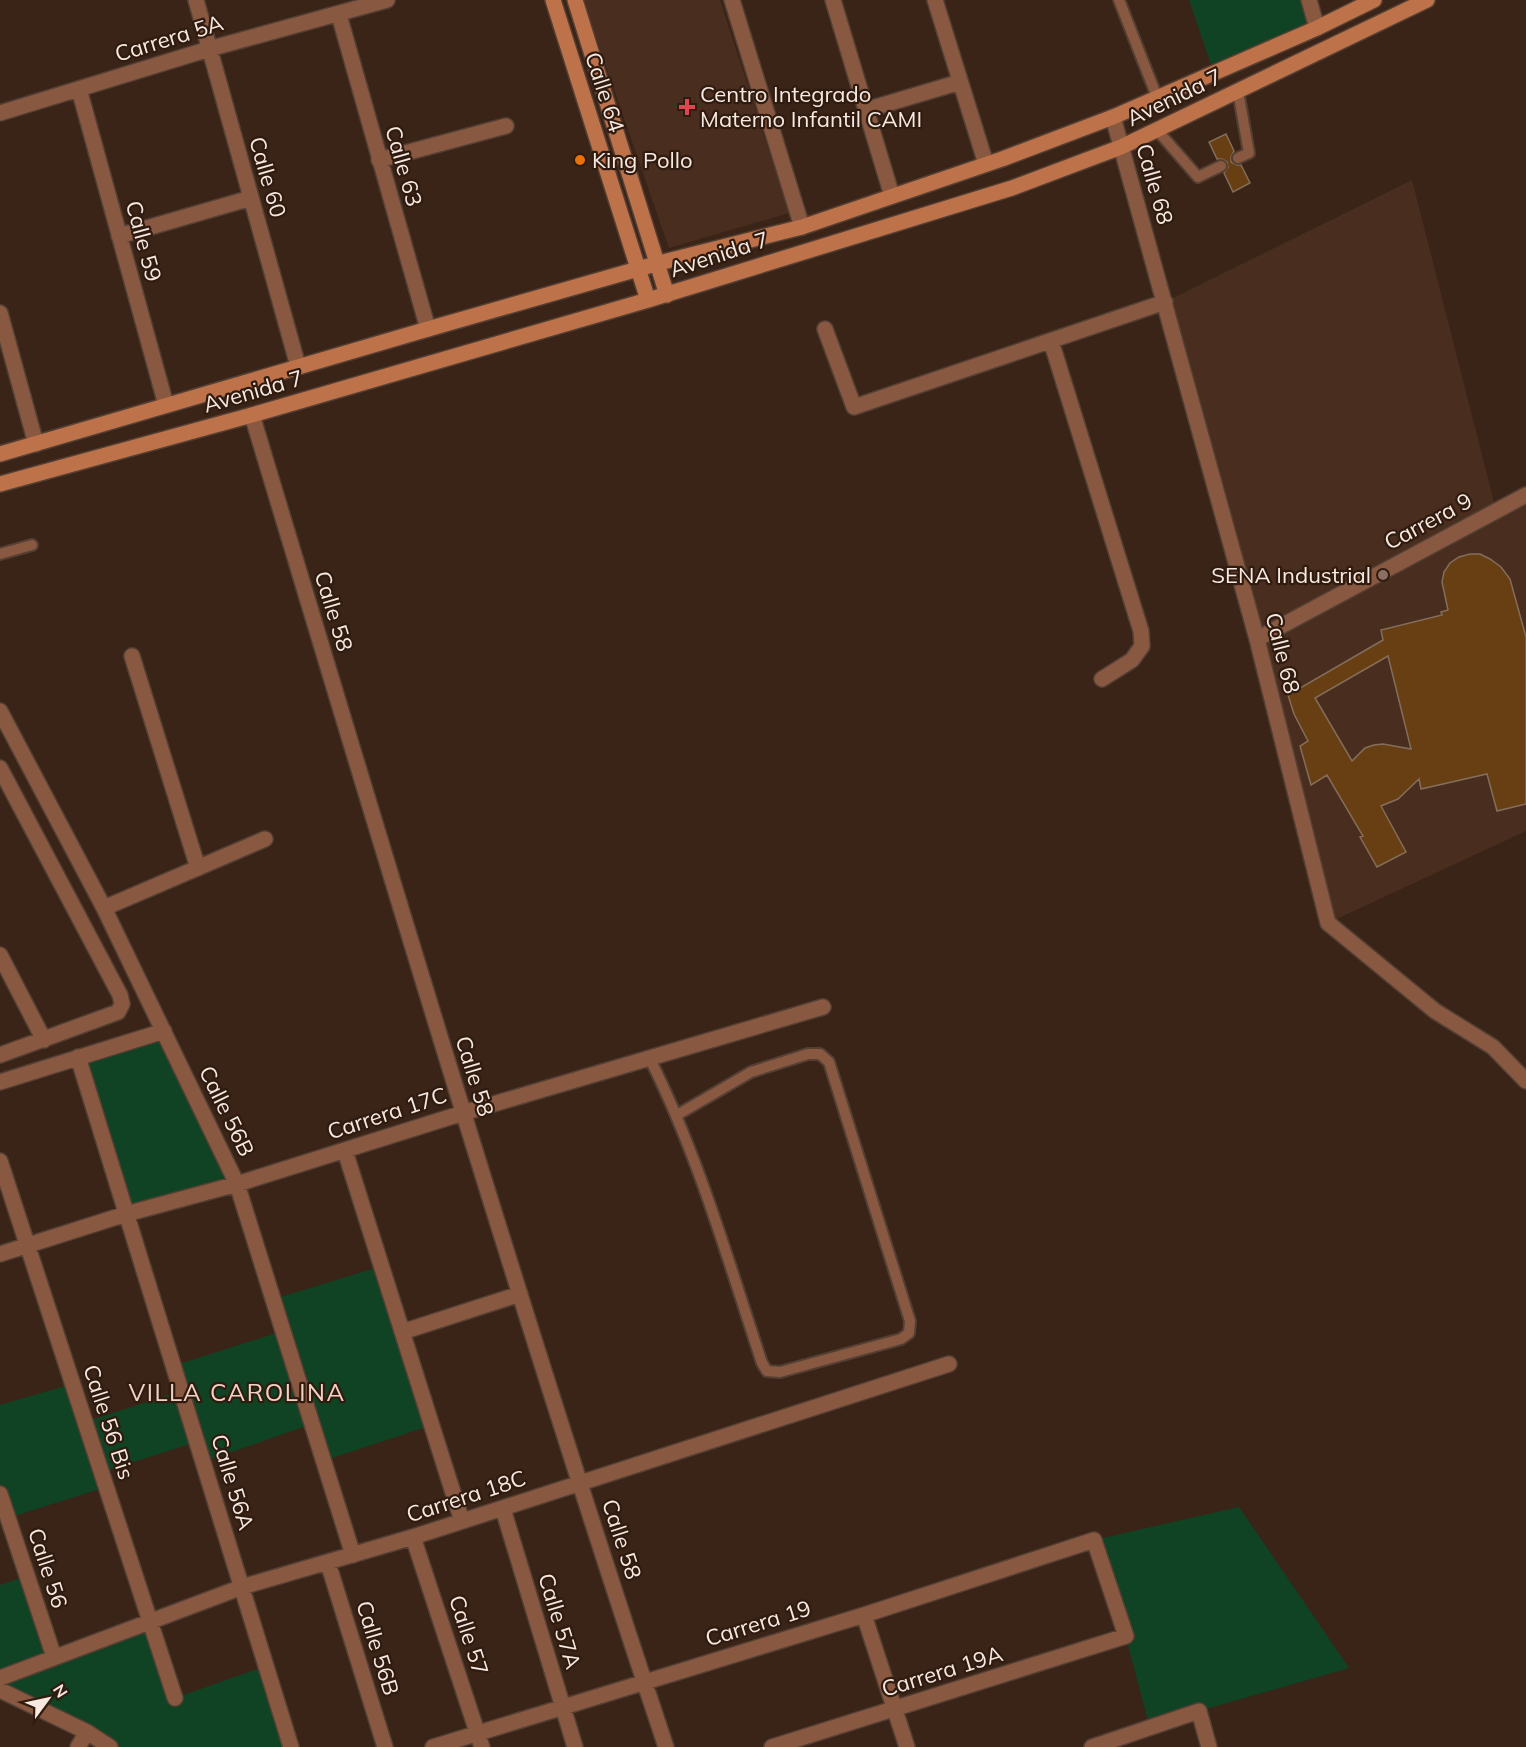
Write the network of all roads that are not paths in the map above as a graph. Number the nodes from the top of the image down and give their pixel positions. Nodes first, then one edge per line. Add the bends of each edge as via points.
1 (196, 0) edge
2 (387, 0) edge
3 (552, 0) edge
4 (575, 0) edge
5 (732, 0) edge
6 (833, 0) edge
7 (935, 0) edge
8 (1119, 0) edge
9 (1309, 0) edge
10 (1374, 0) edge
11 (1427, 0) edge
12 (339, 15) junction
13 (1317, 28) junction
14 (209, 49) junction
15 (960, 82) junction
16 (79, 89) junction
17 (1238, 91) junction
18 (1157, 97) junction
19 (866, 110) junction
20 (0, 113) edge
21 (1113, 117) junction
22 (506, 126) dead end
23 (1157, 130) junction
24 (1121, 147) junction
25 (1238, 158) dead end
26 (379, 160) junction
27 (986, 164) junction
28 (1221, 166) dead end
29 (892, 196) junction
30 (251, 198) junction
31 (802, 227) junction
32 (119, 236) junction
33 (658, 263) junction
34 (639, 270) junction
35 (667, 295) junction
36 (648, 300) junction
37 (1165, 302) junction
38 (0, 313) edge
39 (428, 328) junction
40 (825, 329) dead end
41 (1051, 341) junction
42 (298, 366) junction
43 (166, 405) junction
44 (252, 415) junction
45 (36, 444) junction
46 (0, 454) edge
47 (0, 484) edge
48 (1526, 495) edge
49 (32, 545) dead end
50 (0, 554) edge
51 (1257, 639) junction
52 (132, 656) dead end
53 (1102, 679) dead end
54 (0, 711) edge
55 (0, 768) edge
56 (265, 839) dead end
57 (198, 868) junction
58 (104, 908) junction
59 (0, 955) edge
60 (823, 1007) dead end
61 (164, 1031) junction
62 (44, 1040) junction
63 (0, 1055) edge
64 (78, 1058) junction
65 (650, 1059) junction
66 (1526, 1080) edge
67 (0, 1082) edge
68 (463, 1113) junction
69 (677, 1114) junction
70 (345, 1151) junction
71 (0, 1161) edge
72 (237, 1184) junction
73 (126, 1214) junction
74 (27, 1245) junction
75 (0, 1254) edge
76 (520, 1294) junction
77 (402, 1332) junction
78 (949, 1364) dead end
79 (580, 1483) junction
80 (0, 1494) edge
81 (502, 1509) junction
82 (462, 1521) junction
83 (413, 1537) junction
84 (353, 1555) junction
85 (328, 1563) junction
86 (242, 1587) junction
87 (864, 1615) junction
88 (150, 1622) junction
89 (1126, 1636) joint
90 (54, 1657) junction
91 (0, 1678) edge
92 (644, 1681) junction
93 (0, 1690) edge
94 (175, 1698) dead end
95 (562, 1707) junction
96 (896, 1709) junction
97 (87, 1732) junction
98 (477, 1732) junction
99 (78, 1747) edge
100 (110, 1747) edge
101 (291, 1747) edge
102 (385, 1747) edge
103 (433, 1747) edge
104 (482, 1747) edge
105 (574, 1747) edge
106 (666, 1747) edge
107 (772, 1747) edge
108 (907, 1747) edge
109 (1092, 1747) edge
110 (1209, 1747) edge

1 - 14 street, Calle 60
2 - 12 street, Carrera 5A
3 - 34 main road, Calle 64
4 - 33 main road, Calle 64
5 - 31 street
6 - 19 street
7 - 15 street
8 - 18 lane
9 - 13 street
10 - 13 main road, Avenida 7
11 - 17 main road, Avenida 7
12 - 14 street, Carrera 5A
12 - 26 street, Calle 63
13 - 18 main road, Avenida 7
14 - 16 street, Carrera 5A
14 - 30 street, Calle 60
15 - 19 street
15 - 27 street
16 - 20 street, Carrera 5A
16 - 32 street, Calle 59
17 - 23 main road, Avenida 7
17 - 25 lane via 1249,153
18 - 21 main road, Avenida 7
19 - 29 street
21 - 24 street, Calle 68
21 - 27 main road, Avenida 7
22 - 26 street
23 - 24 main road, Avenida 7
23 - 28 lane via 1198,177
24 - 35 main road, Avenida 7 via 1012,188
24 - 37 street, Calle 68
26 - 39 street, Calle 63
27 - 29 main road, Avenida 7
29 - 31 main road, Avenida 7
30 - 32 street
30 - 42 street, Calle 60
31 - 33 main road, Avenida 7
32 - 43 street, Calle 59
33 - 34 main road, Avenida 7
33 - 35 main road, Calle 64
34 - 36 main road, Calle 64
34 - 39 main road, Avenida 7
35 - 36 main road, Avenida 7
36 - 44 main road, Avenida 7
37 - 41 street
37 - 51 street, Calle 68
38 - 45 street
39 - 42 main road, Avenida 7
40 - 41 street via 854,407
41 - 53 street via 1141,631 1142,646 1132,660
42 - 43 main road, Avenida 7
43 - 45 main road, Avenida 7
44 - 47 main road, Avenida 7
44 - 68 street, Calle 58
45 - 46 main road, Avenida 7
48 - 51 street, Carrera 9
49 - 50 lane
51 - 66 street, Calle 68 via 1328,923 1435,1011 1493,1047
52 - 57 street
54 - 58 street, Calle 56B
55 - 62 street via 122,1004 118,1012
56 - 57 street
57 - 58 street
58 - 61 street, Calle 56B
59 - 62 street
60 - 65 street, Carrera 17C
61 - 64 street
61 - 72 street, Calle 56B
62 - 63 street
64 - 67 street
64 - 73 street, Calle 56A
65 - 68 street, Carrera 17C
65 - 69 lane
68 - 70 street, Carrera 17C
68 - 76 street, Calle 58
69 - 69 lane via 751,1072 808,1054 820,1054 830,1062 910,1322 909,1333 900,1339 780,1372 767,1371
70 - 72 street, Carrera 17C
70 - 77 street
71 - 74 street, Calle 56 Bis
72 - 73 street, Carrera 17C
72 - 84 street, Calle 56B
73 - 74 street, Carrera 17C
73 - 86 street, Calle 56A
74 - 75 street, Carrera 17C
74 - 88 street, Calle 56 Bis
76 - 77 street
76 - 79 street, Calle 58
77 - 82 street
78 - 79 street, Carrera 18C
79 - 81 street, Carrera 18C
79 - 92 street, Calle 58
80 - 90 street, Calle 56
81 - 82 street, Carrera 18C
81 - 95 street, Calle 57A
82 - 83 street, Carrera 18C
83 - 84 street, Carrera 18C
83 - 98 street, Calle 57
84 - 85 street, Carrera 18C
85 - 86 street, Carrera 18C
85 - 102 street, Calle 56B
86 - 88 street, Carrera 18C
86 - 101 street, Calle 56A
87 - 89 street, Carrera 19 via 1094,1540
87 - 92 street, Carrera 19
87 - 96 street
88 - 90 street, Carrera 18C
88 - 94 street, Calle 56 Bis
89 - 96 street, Carrera 19A
90 - 91 street, Carrera 18C
92 - 95 street, Carrera 19
92 - 106 street, Calle 58
93 - 97 street
95 - 98 street, Carrera 19
95 - 105 street, Calle 57A
96 - 107 street, Carrera 19A
96 - 108 street
97 - 99 street
97 - 100 street
98 - 103 street, Carrera 19
98 - 104 street, Calle 57
109 - 110 street via 1199,1711

